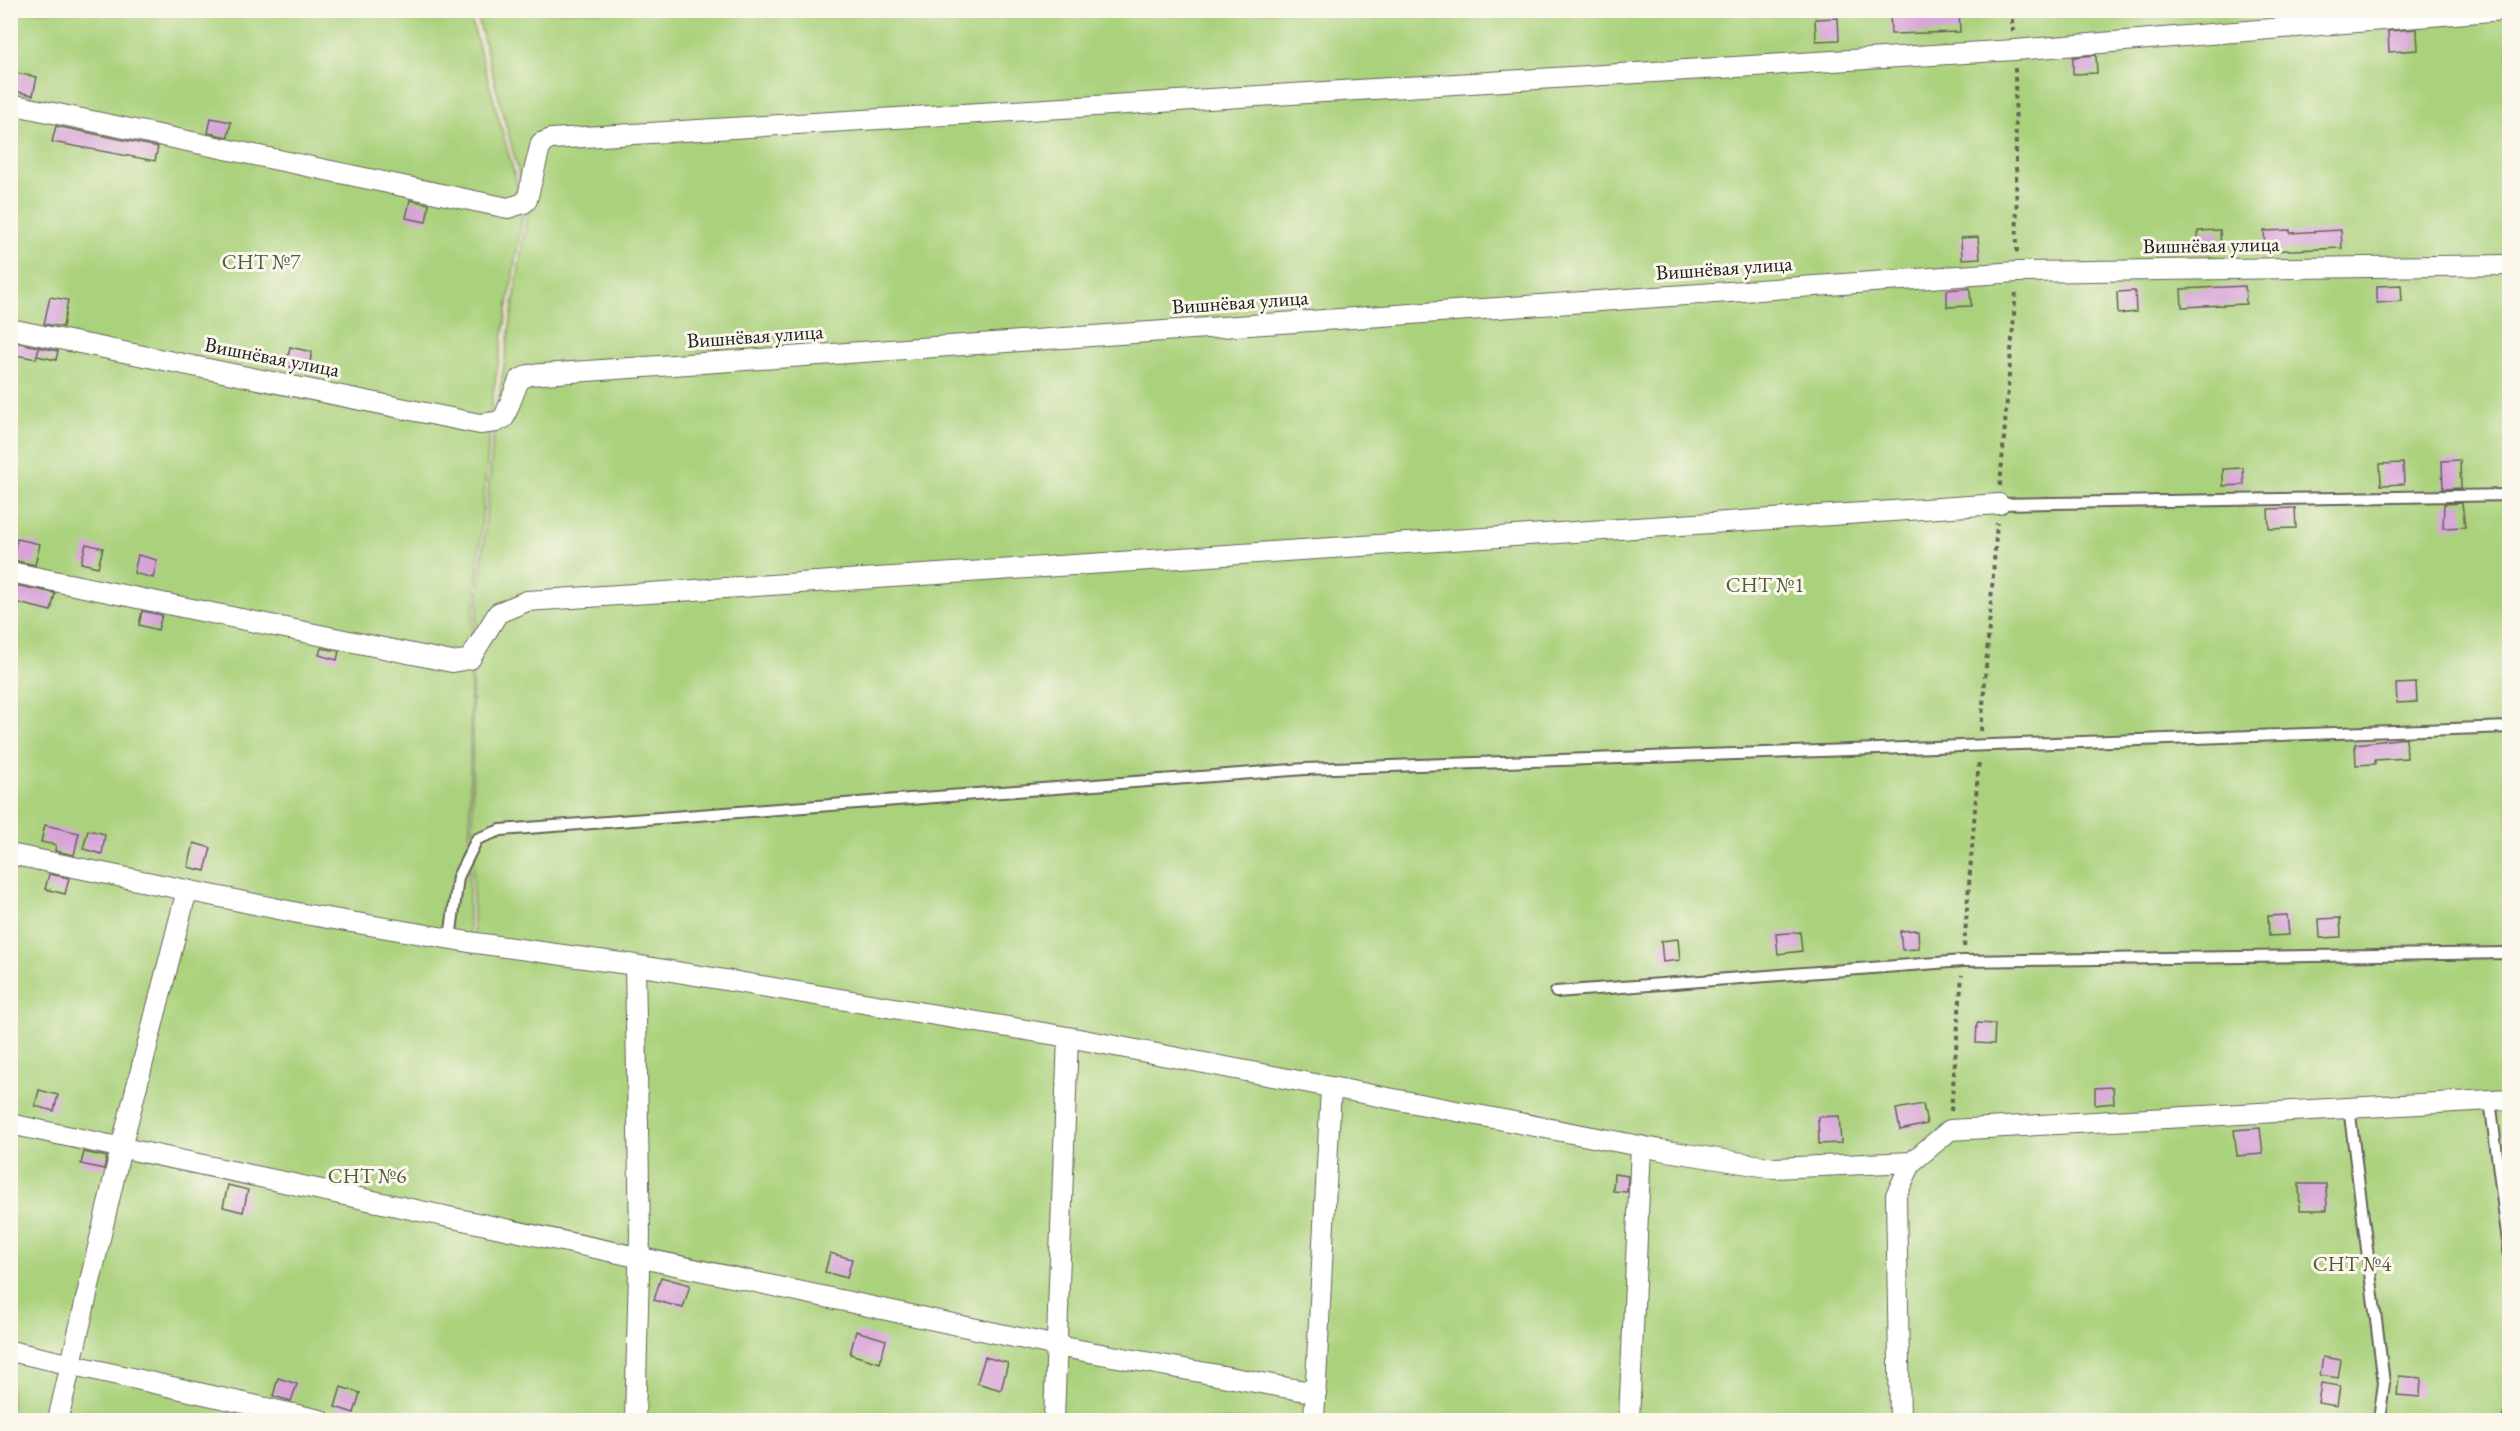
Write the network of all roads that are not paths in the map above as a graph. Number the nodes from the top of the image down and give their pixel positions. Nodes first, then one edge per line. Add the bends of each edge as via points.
1 (2503, 10) edge
2 (10, 104) edge
3 (2510, 265) edge
4 (10, 329) edge
5 (2510, 495) edge
6 (1999, 504) joint
7 (10, 572) edge
8 (2510, 727) edge
9 (10, 854) edge
10 (187, 891) junction
11 (450, 939) junction
12 (2510, 953) edge
13 (635, 965) junction
14 (1556, 992) dead end
15 (1068, 1037) junction
16 (1331, 1087) junction
17 (2510, 1099) edge
18 (2490, 1100) junction
19 (2349, 1107) junction
20 (10, 1124) edge
21 (1641, 1146) junction
22 (121, 1148) junction
23 (1912, 1162) junction
24 (639, 1258) junction
25 (2510, 1258) edge
26 (1057, 1346) junction
27 (10, 1351) edge
28 (71, 1364) junction
29 (1316, 1393) junction
30 (2510, 1414) edge
31 (58, 1420) edge
32 (320, 1420) edge
33 (635, 1420) edge
34 (1054, 1420) edge
35 (1314, 1420) edge
36 (1629, 1420) edge
37 (1900, 1420) edge
38 (2379, 1420) edge
39 (2508, 1420) edge

1 - 2 street via 2015,50 551,139 540,143 527,200 507,208
3 - 4 street, Вишнёвая улица via 2017,272 529,375 519,380 504,418 480,424
5 - 6 lane
6 - 7 street via 527,601 498,613 470,659 452,662
8 - 11 lane via 1305,769 501,830 477,839 458,877
9 - 10 street
10 - 11 street
10 - 22 street
11 - 13 street
12 - 14 lane via 1963,961
13 - 15 street
13 - 24 street
15 - 16 street
15 - 26 street
16 - 21 street
16 - 29 street
17 - 18 street
18 - 19 street
18 - 25 lane
19 - 23 street via 1950,1130
19 - 38 lane via 2384,1383
20 - 22 street
21 - 23 street via 1774,1168
21 - 36 street
22 - 24 street
22 - 28 street
23 - 37 street via 1896,1195
24 - 26 street
24 - 33 street
26 - 29 street
26 - 34 street
27 - 28 street
28 - 31 street
28 - 32 street
29 - 35 street
30 - 39 lane

